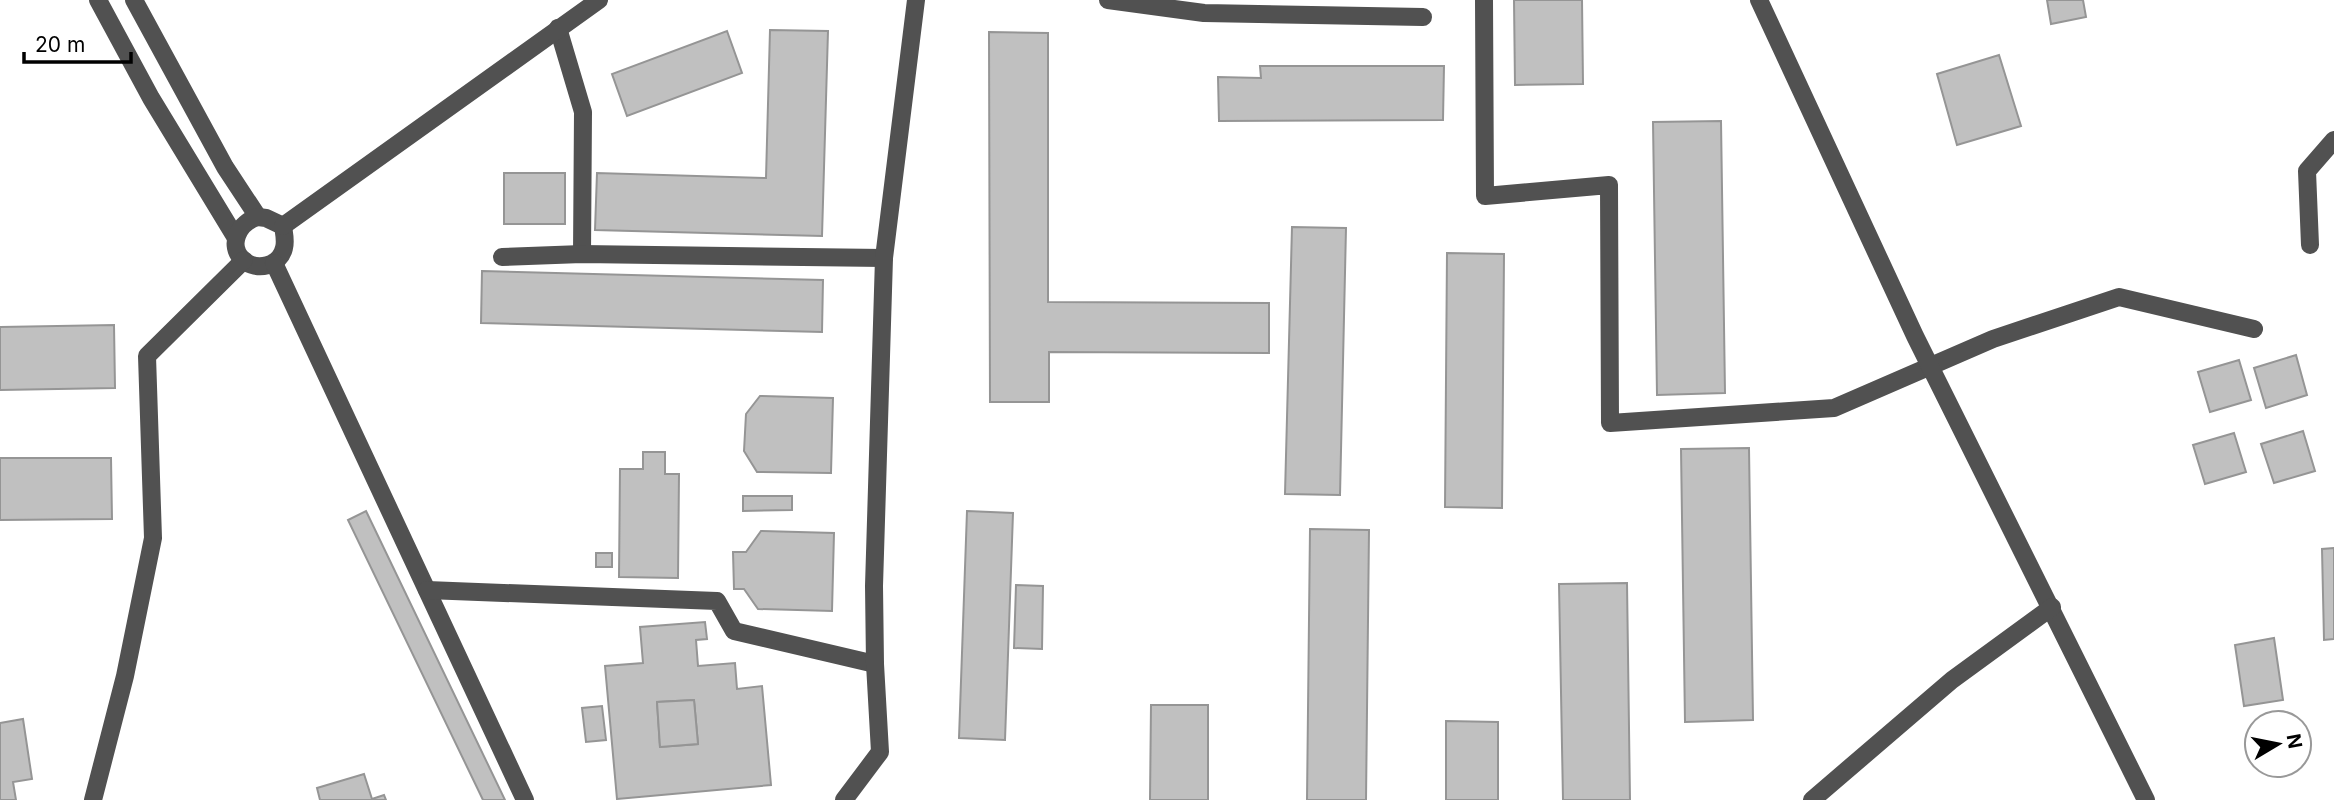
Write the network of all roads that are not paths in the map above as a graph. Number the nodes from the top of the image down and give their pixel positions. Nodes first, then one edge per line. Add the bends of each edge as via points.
1 (98, 0) edge
2 (134, 0) edge
3 (599, 0) edge
4 (916, 0) edge
5 (1108, 0) edge
6 (1484, 0) edge
7 (1759, 0) edge
8 (1423, 17) dead end
9 (558, 28) junction
10 (2334, 140) edge
11 (258, 217) junction
12 (282, 226) junction
13 (236, 238) junction
14 (2310, 245) dead end
15 (582, 254) junction
16 (502, 257) dead end
17 (884, 258) junction
18 (244, 261) junction
19 (274, 263) junction
20 (2254, 329) dead end
21 (1930, 367) junction
22 (427, 590) junction
23 (2052, 607) junction
24 (875, 664) junction
25 (93, 800) edge
26 (525, 800) edge
27 (844, 800) edge
28 (1812, 800) edge
29 (2146, 800) edge

1 - 13 street
2 - 11 street via 225,167
3 - 9 street
4 - 17 street
5 - 8 street via 1203,13
6 - 21 street via 1485,196 1609,185 1610,423 1834,408
7 - 21 street
9 - 12 street
9 - 15 street via 583,112
10 - 14 street via 2307,171
11 - 12 street
11 - 13 street via 243,224
12 - 19 street via 284,250
13 - 18 street
15 - 16 street
15 - 17 street
17 - 24 street
18 - 19 street via 258,267
18 - 25 street via 147,356 153,538 125,676
19 - 22 street
20 - 21 street via 2119,298 1993,339
21 - 23 street
22 - 24 street via 717,601 734,631
22 - 26 street
23 - 28 street via 1952,680
23 - 29 street
24 - 27 street via 880,752

